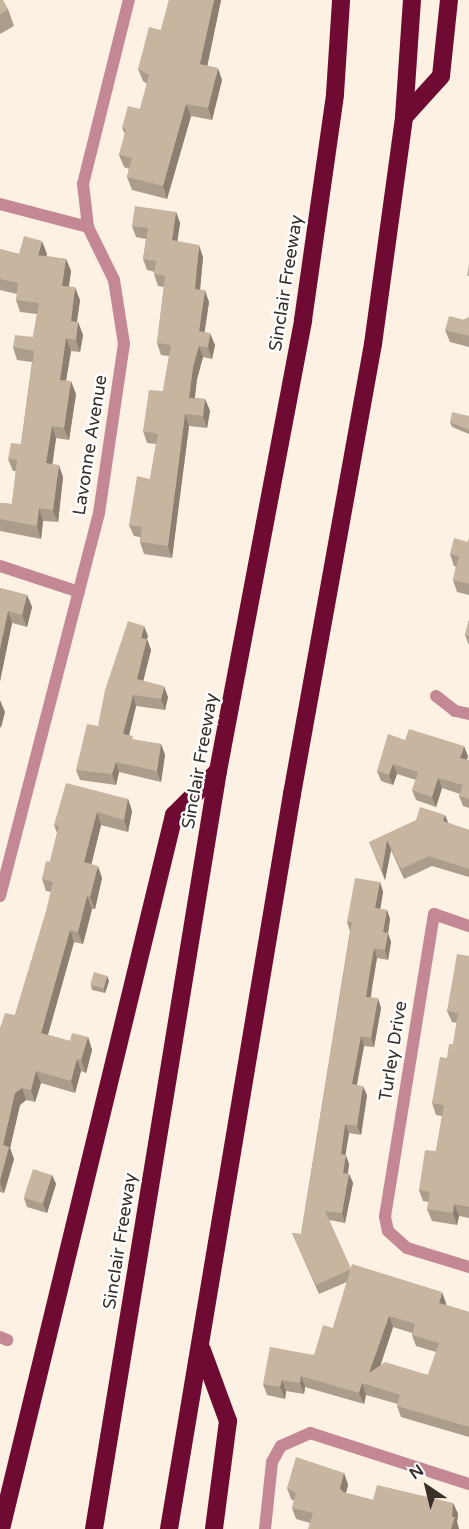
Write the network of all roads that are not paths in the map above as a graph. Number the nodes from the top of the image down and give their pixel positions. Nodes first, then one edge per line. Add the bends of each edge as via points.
1 (129, 0) edge
2 (333, 0) edge
3 (412, 0) edge
4 (449, 0) edge
5 (340, 9) edge
6 (404, 117) junction
7 (0, 204) edge
8 (88, 227) junction
9 (0, 566) edge
10 (79, 592) junction
11 (436, 696) dead end
12 (469, 714) edge
13 (218, 771) junction
14 (0, 896) edge
15 (469, 926) edge
16 (469, 1267) edge
17 (201, 1348) junction
18 (469, 1484) edge
19 (0, 1529) edge
20 (94, 1529) edge
21 (169, 1529) edge
22 (214, 1529) edge
23 (265, 1529) edge

1 - 8 street, Lavonne Avenue via 83,184
2 - 5 highway
3 - 6 highway
4 - 6 highway via 441,76
5 - 13 highway, Sinclair Freeway via 328,150 303,320
6 - 17 highway via 373,344 292,794
7 - 8 street
8 - 10 street, Lavonne Avenue via 114,280 124,344 99,513
9 - 10 street
10 - 14 street, Lavonne Avenue
11 - 12 street via 455,711
13 - 19 highway via 174,815
13 - 20 highway, Sinclair Freeway
15 - 16 street, Turley Drive via 434,914 386,1204 388,1231 407,1248
17 - 21 highway
17 - 22 highway via 228,1421
18 - 23 street via 310,1433 281,1446 272,1462

